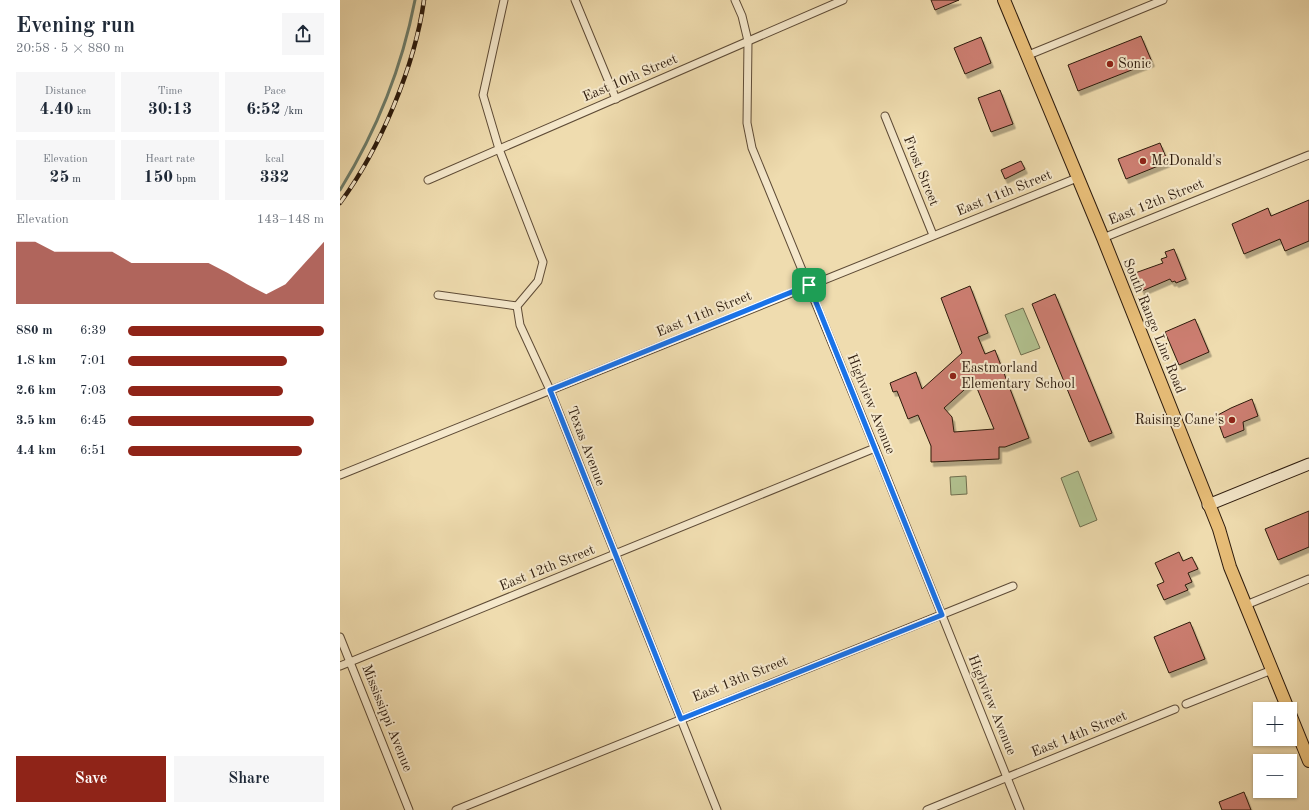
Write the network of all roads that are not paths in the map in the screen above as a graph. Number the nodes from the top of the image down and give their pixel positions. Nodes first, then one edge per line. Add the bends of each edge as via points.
1 (504, 0) edge
2 (575, 0) edge
3 (735, 0) edge
4 (843, 0) edge
5 (1004, 0) edge
6 (1163, 0) edge
7 (748, 41) junction
8 (1026, 56) junction
9 (616, 99) junction
10 (885, 116) dead end
11 (499, 150) junction
12 (1309, 155) edge
13 (1077, 178) junction
14 (428, 180) dead end
15 (933, 235) junction
16 (1103, 238) junction
17 (809, 285) junction
18 (438, 295) dead end
19 (517, 306) junction
20 (550, 390) junction
21 (875, 448) junction
22 (1309, 464) edge
23 (340, 475) edge
24 (1208, 505) junction
25 (614, 554) junction
26 (1309, 579) edge
27 (1013, 586) dead end
28 (1246, 605) junction
29 (942, 615) junction
30 (340, 637) edge
31 (350, 662) junction
32 (340, 666) edge
33 (1272, 670) junction
34 (1285, 702) edge
35 (1186, 704) dead end
36 (1175, 709) dead end
37 (681, 719) junction
38 (1297, 731) edge
39 (1309, 761) edge
40 (1007, 778) junction
41 (409, 810) edge
42 (456, 810) edge
43 (717, 810) edge
44 (927, 810) edge
45 (1020, 810) edge

1 - 11 street via 483,95
2 - 9 street
3 - 7 street, Highview Avenue
4 - 7 street, East 10th Street
5 - 8 main road, South Range Line Road
6 - 8 street
7 - 9 street, East 10th Street
7 - 17 street, Highview Avenue via 747,123 752,148
8 - 13 main road, South Range Line Road
9 - 11 street, East 10th Street
10 - 15 street, Frost Street
11 - 14 street, East 10th Street
11 - 19 street via 543,262 538,281
12 - 16 street, East 12th Street
13 - 15 street, East 11th Street
13 - 16 main road, South Range Line Road
15 - 17 street, East 11th Street
16 - 24 main road, South Range Line Road
17 - 20 street, East 11th Street
17 - 21 street, Highview Avenue
18 - 19 street
19 - 20 street, Texas Avenue via 520,325
20 - 23 street, East 11th Street
20 - 25 street, Texas Avenue
21 - 25 street, East 12th Street
21 - 29 street, Highview Avenue
22 - 24 street
24 - 28 main road, South Range Line Road
25 - 31 street, East 12th Street
25 - 37 street, Texas Avenue
26 - 28 street
27 - 29 street, East 13th Street
28 - 33 main road, South Range Line Road
29 - 37 street, East 13th Street
29 - 40 street, Highview Avenue
30 - 31 street, Mississippi Avenue
31 - 32 street, East 12th Street
31 - 41 street, Mississippi Avenue
33 - 34 main road, South Range Line Road
33 - 35 street
36 - 40 street, East 14th Street
37 - 42 street, East 13th Street
37 - 43 street, Texas Avenue
38 - 39 main road
40 - 44 street, East 14th Street
40 - 45 street, Highview Avenue

